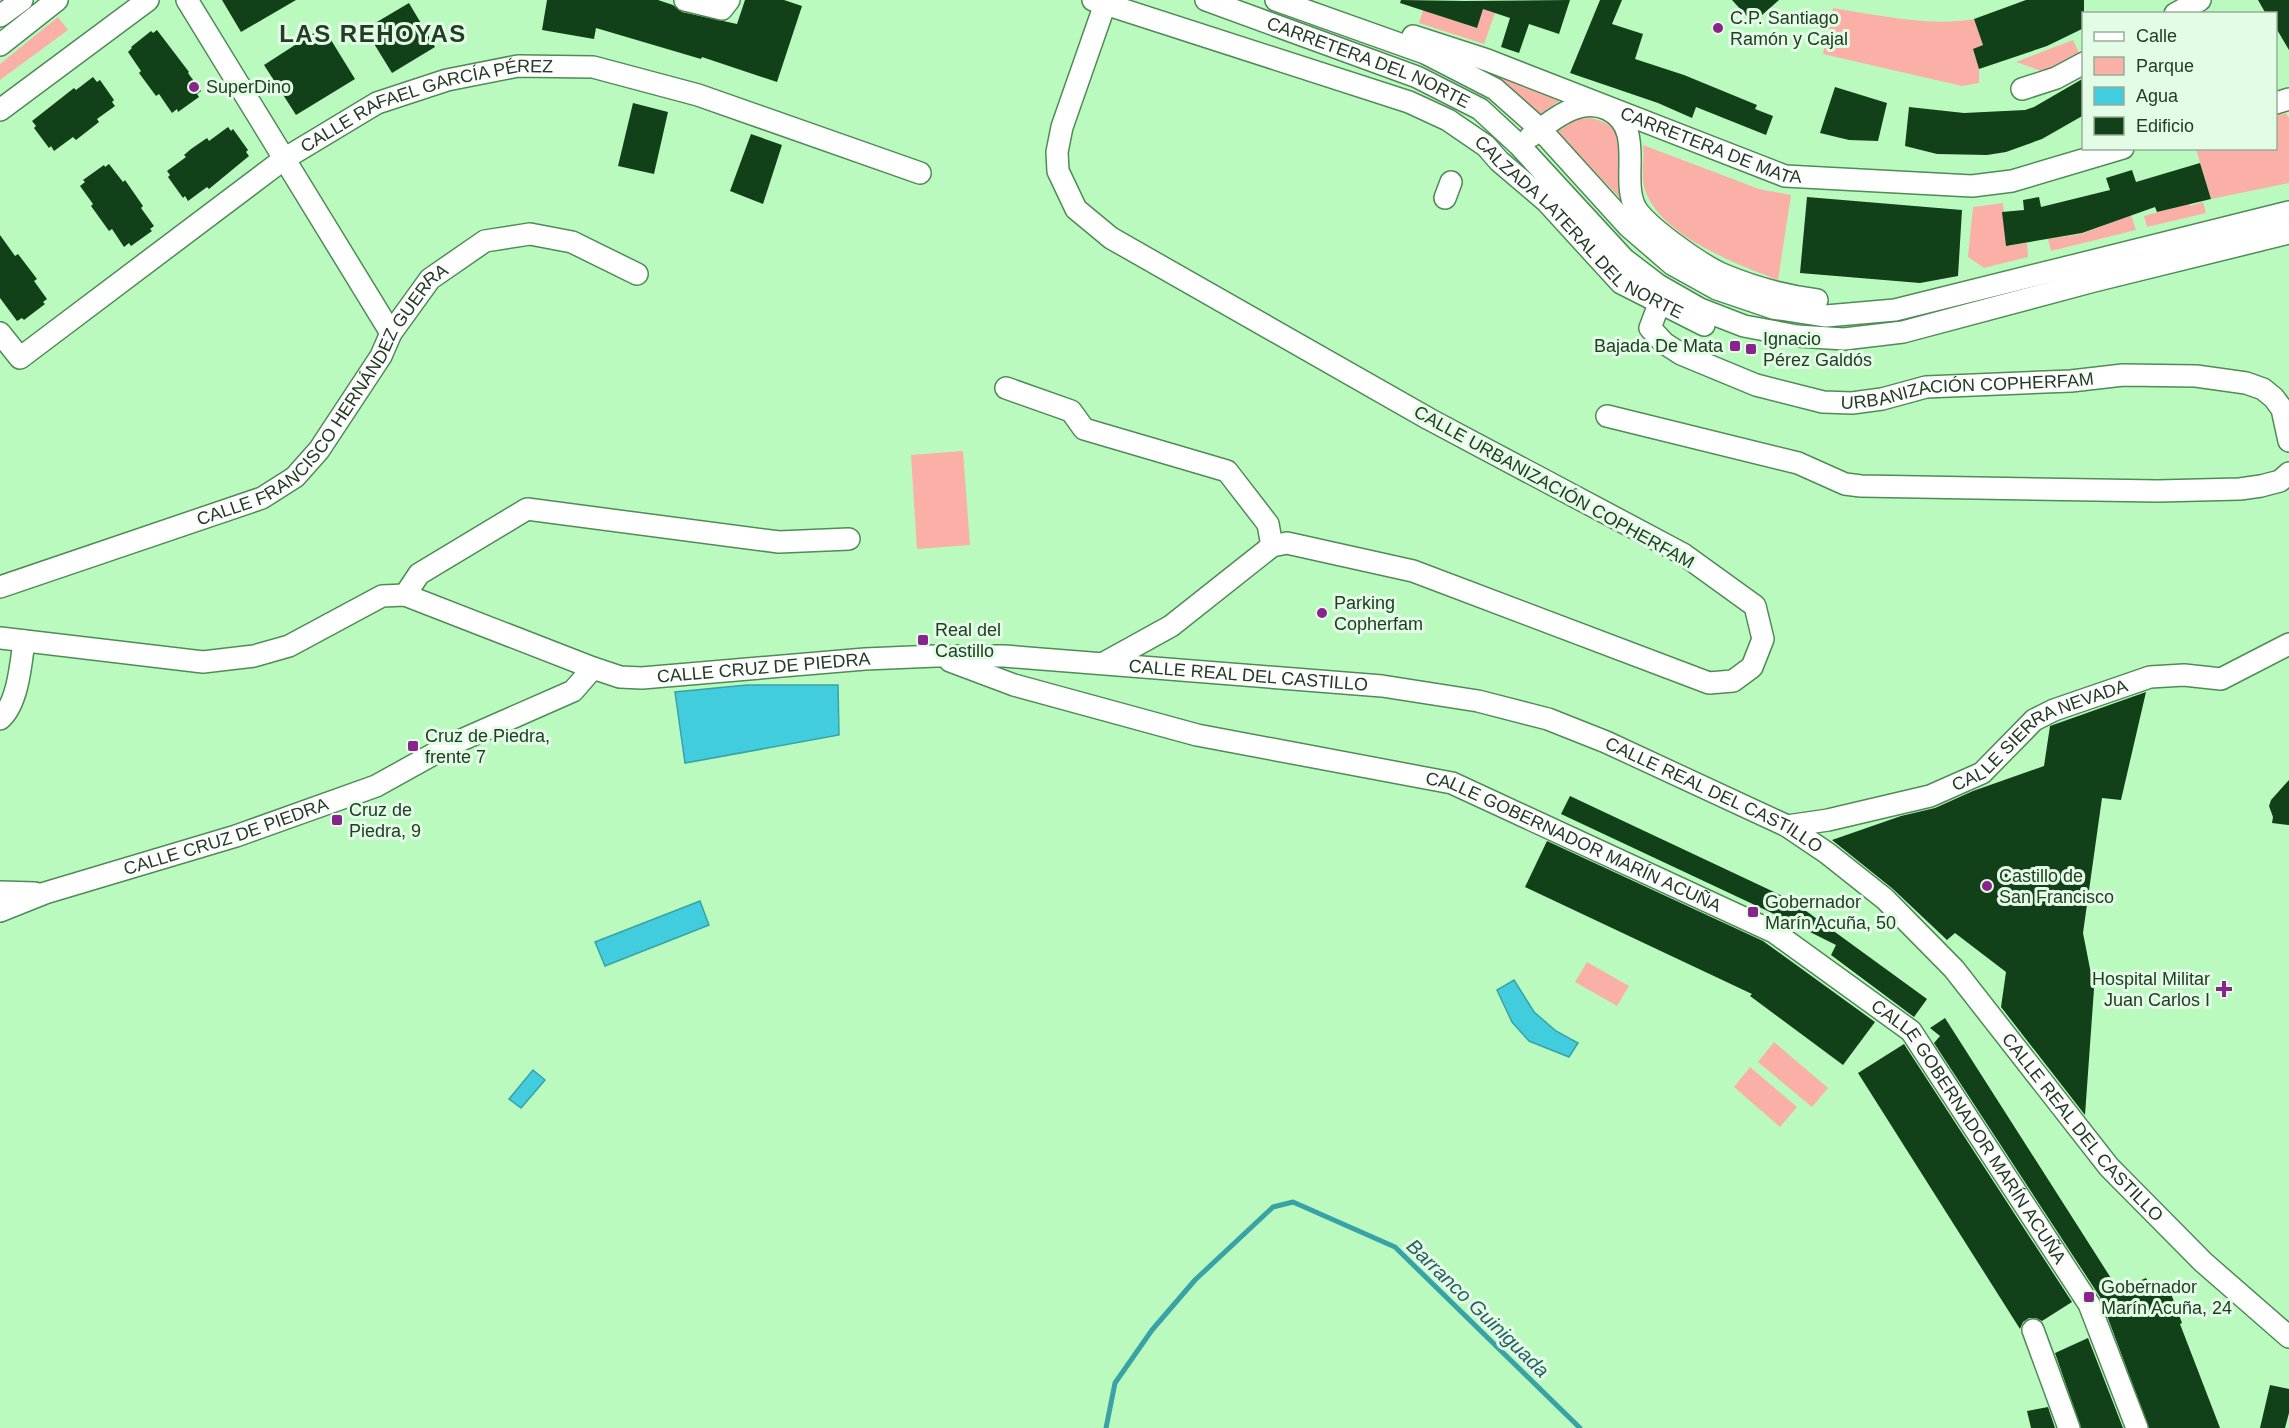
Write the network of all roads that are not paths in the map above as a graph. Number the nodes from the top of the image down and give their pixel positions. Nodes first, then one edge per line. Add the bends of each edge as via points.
1 (22, 0) edge
2 (57, 0) edge
3 (148, 0) edge
4 (187, 0) edge
5 (685, 0) edge
6 (729, 0) edge
7 (1206, 0) edge
8 (1276, 0) edge
9 (1313, 0) edge
10 (2200, 0) edge
11 (1099, 2) edge
12 (2179, 12) edge
13 (0, 16) edge
14 (0, 45) edge
15 (2082, 64) edge
16 (2022, 89) dead end
17 (1604, 108) junction
18 (0, 110) edge
19 (1540, 129) junction
20 (1520, 145) junction
21 (2116, 150) edge
22 (284, 159) junction
23 (1499, 160) junction
24 (920, 173) dead end
25 (2289, 212) edge
26 (2289, 233) edge
27 (637, 274) dead end
28 (1659, 304) junction
29 (1894, 310) junction
30 (0, 333) edge
31 (391, 333) junction
32 (1797, 336) junction
33 (1006, 388) dead end
34 (1607, 416) dead end
35 (2289, 441) edge
36 (2289, 473) edge
37 (849, 538) dead end
38 (1272, 546) junction
39 (0, 587) edge
40 (405, 595) junction
41 (0, 638) edge
42 (24, 641) junction
43 (2289, 644) edge
44 (936, 656) junction
45 (1104, 663) junction
46 (593, 668) junction
47 (0, 719) edge
48 (1787, 826) junction
49 (0, 892) edge
50 (45, 893) junction
51 (0, 911) edge
52 (2033, 1330) dead end
53 (2289, 1337) edge
54 (2069, 1428) edge
55 (2137, 1428) edge

1 - 13 street
2 - 14 street
3 - 18 street
4 - 22 street
5 - 6 street via 722,9
7 - 20 street, CARRETERA DEL NORTE via 1417,77 1480,109
8 - 19 street, CARRETERA DEL NORTE via 1425,53 1495,89
9 - 17 street, CARRETERA DE MATA via 1486,60
10 - 12 street
11 - 23 street, CALZADA LATERAL DEL NORTE via 1409,102 1467,132
11 - 38 street, CALLE URBANIZACIÓN COPHERFAM via 1057,152 1058,171 1076,209 1112,238 1429,419 1683,554 1755,606 1763,639 1752,667 1733,681 1709,683 1413,571 1287,543
15 - 16 street
17 - 19 street via 1583,105
17 - 21 street, CARRETERA DE MATA via 1785,176 1972,186 2012,181
17 - 29 street via 1620,118 1627,129 1630,185 1637,211 1663,237 1722,274 1793,297
19 - 20 street
19 - 29 street, CARRETERA DEL NORTE via 1628,226 1672,264 1717,289 1773,308 1826,316
20 - 23 street
20 - 32 street, CARRETERA DEL NORTE via 1624,259 1658,285 1700,309 1744,326
22 - 24 street, CALLE RAFAEL GARCÍA PÉREZ via 377,103 447,80 519,66 593,67 698,95
22 - 30 street, CALLE RAFAEL GARCÍA PÉREZ via 20,358
22 - 31 street
23 - 28 street, CALZADA LATERAL DEL NORTE via 1546,201 1621,283
25 - 29 street
26 - 32 street via 1903,332 1845,339
27 - 31 street, CALLE FRANCISCO HERNÁNDEZ GUERRA via 572,242 530,234 485,241 430,279
28 - 32 street, CALZADA LATERAL DEL NORTE via 1703,325 1766,344
28 - 35 street, URBANIZACIÓN COPHERFAM via 1650,328 1681,354 1756,385 1823,402 1852,403 1926,387 2123,375 2196,376 2263,389 2283,410
31 - 39 street, CALLE FRANCISCO HERNÁNDEZ GUERRA via 381,356 319,450 295,477 262,498
33 - 38 street via 1071,411 1084,429 1227,471 1268,524
34 - 36 street via 1798,463 1845,484 1861,486 2240,489 2280,481
37 - 40 street via 779,542 527,509 419,574
38 - 45 street via 1171,626
40 - 42 street via 382,596 289,646 254,656 203,662
40 - 46 street, CALLE CRUZ DE PIEDRA
41 - 42 street
42 - 47 street via 17,686 5,716
43 - 48 street, CALLE SIERRA NEVADA via 2221,679 2150,677 2054,710 2034,720 1982,773 1930,796
44 - 45 street, CALLE REAL DEL CASTILLO
44 - 46 street, CALLE CRUZ DE PIEDRA via 642,678
44 - 55 street, CALLE GOBERNADOR MARÍN ACUÑA via 1014,685 1197,735 1452,783 1774,932 1911,1031 2089,1304
45 - 48 street, CALLE REAL DEL CASTILLO via 1382,686 1478,701 1548,719 1606,742
46 - 50 street, CALLE CRUZ DE PIEDRA via 573,691 450,745 376,786 236,836
48 - 53 street, CALLE REAL DEL CASTILLO via 1885,899 1954,969 2109,1167 2203,1262
49 - 50 street
50 - 51 street
52 - 54 street

